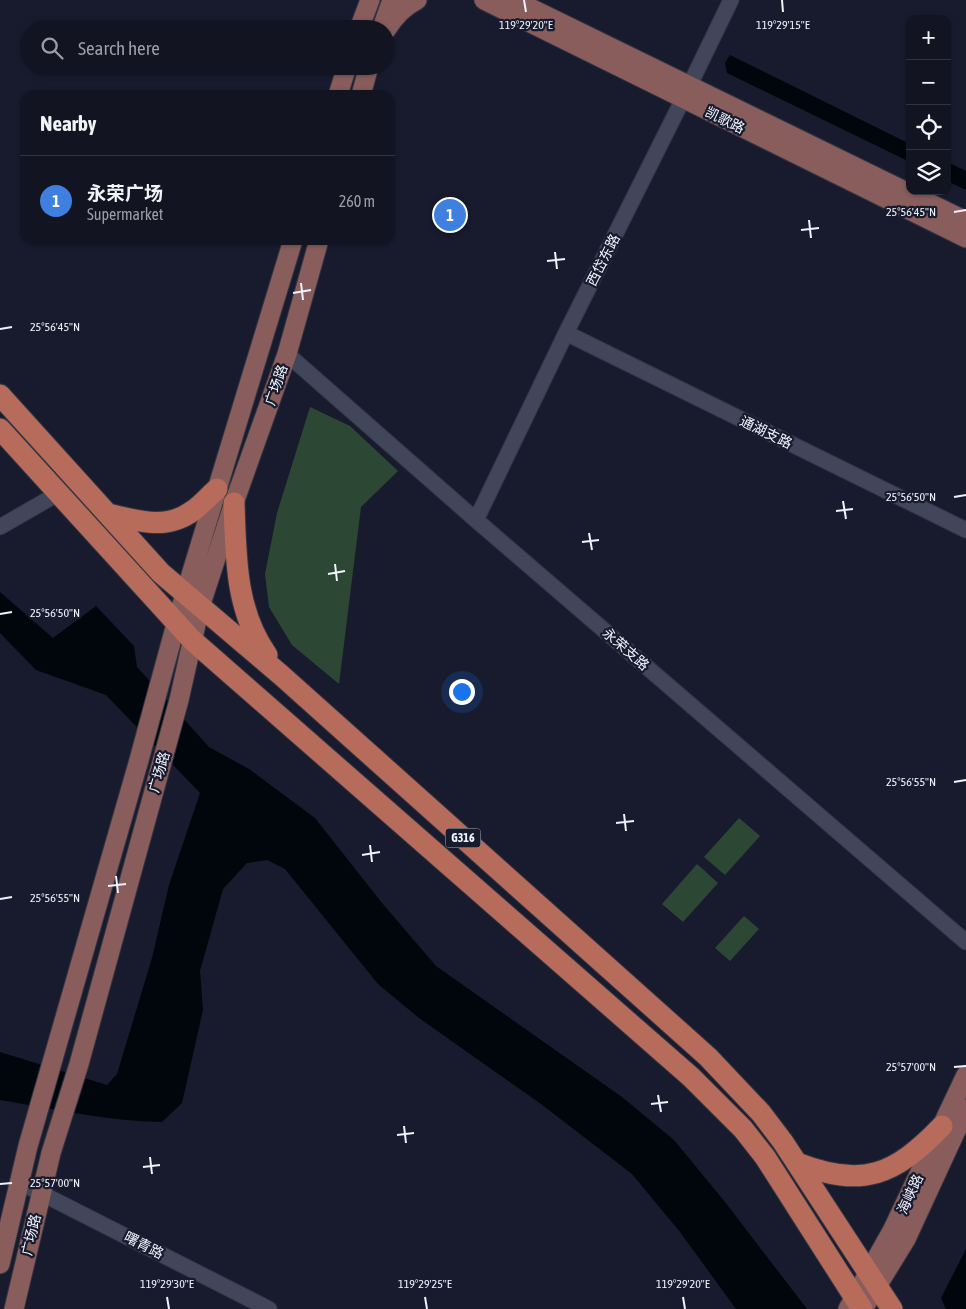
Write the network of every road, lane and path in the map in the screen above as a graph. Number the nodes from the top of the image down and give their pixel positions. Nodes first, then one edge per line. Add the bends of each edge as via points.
1 (392, 0) edge
2 (417, 0) edge
3 (484, 0) edge
4 (514, 0) edge
5 (731, 0) edge
6 (384, 20) edge
7 (392, 20) edge
8 (344, 75) edge
9 (367, 75) edge
10 (340, 90) edge
11 (362, 90) edge
12 (686, 93) junction
13 (966, 221) edge
14 (966, 238) edge
15 (291, 245) edge
16 (318, 245) edge
17 (566, 333) junction
18 (287, 354) junction
19 (0, 395) edge
20 (0, 430) edge
21 (217, 489) junction
22 (59, 493) junction
23 (234, 503) junction
24 (108, 514) junction
25 (476, 520) junction
26 (0, 527) edge
27 (966, 530) edge
28 (193, 600) junction
29 (176, 624) junction
30 (192, 640) junction
31 (281, 675) junction
32 (966, 942) edge
33 (966, 1075) edge
34 (966, 1109) edge
35 (942, 1126) junction
36 (797, 1163) junction
37 (19, 1182) junction
38 (40, 1192) junction
39 (0, 1264) edge
40 (873, 1280) junction
41 (857, 1306) edge
42 (14, 1309) edge
43 (269, 1309) edge
44 (892, 1309) edge

1 - 6 main road
2 - 7 main road
3 - 12 main road, 凯歌路
4 - 12 main road, 凯歌路
5 - 12 street, 西岱东路
8 - 10 main road
9 - 11 main road
12 - 13 main road, 凯歌路
12 - 14 main road, 凯歌路
12 - 17 street, 西岱东路
15 - 21 main road, 广场路
16 - 18 main road, 广场路
17 - 25 street, 西岱东路
17 - 27 street, 通湖支路
18 - 23 main road, 广场路
18 - 25 street, 永荣支路
19 - 24 highway, G316
20 - 22 highway, G316
21 - 24 highway via 176,520 157,524
21 - 28 main road, 广场路
22 - 26 street
22 - 29 highway, G316
23 - 28 main road, 广场路
23 - 31 highway via 236,557 246,616 257,641
24 - 28 highway, G316 via 161,573
25 - 32 street, 永荣支路
28 - 29 main road, 广场路
28 - 30 main road, 广场路
28 - 31 highway, G316
29 - 30 highway, G316
29 - 37 main road, 广场路
30 - 38 main road, 广场路 via 179,700 79,1064
30 - 41 highway, G316 via 691,1077 743,1129 765,1158
31 - 36 highway, G316 via 708,1057 762,1113
33 - 35 main road, 海峡路
34 - 40 main road, 海峡路 via 906,1239
35 - 36 highway via 917,1151 882,1172 840,1175
35 - 40 main road, 海峡路 via 892,1231
36 - 40 highway, G316
37 - 38 street, 曙青路
37 - 39 main road, 广场路
38 - 42 main road, 广场路
38 - 43 street, 曙青路
40 - 41 main road, 海峡路
40 - 44 highway, G316

